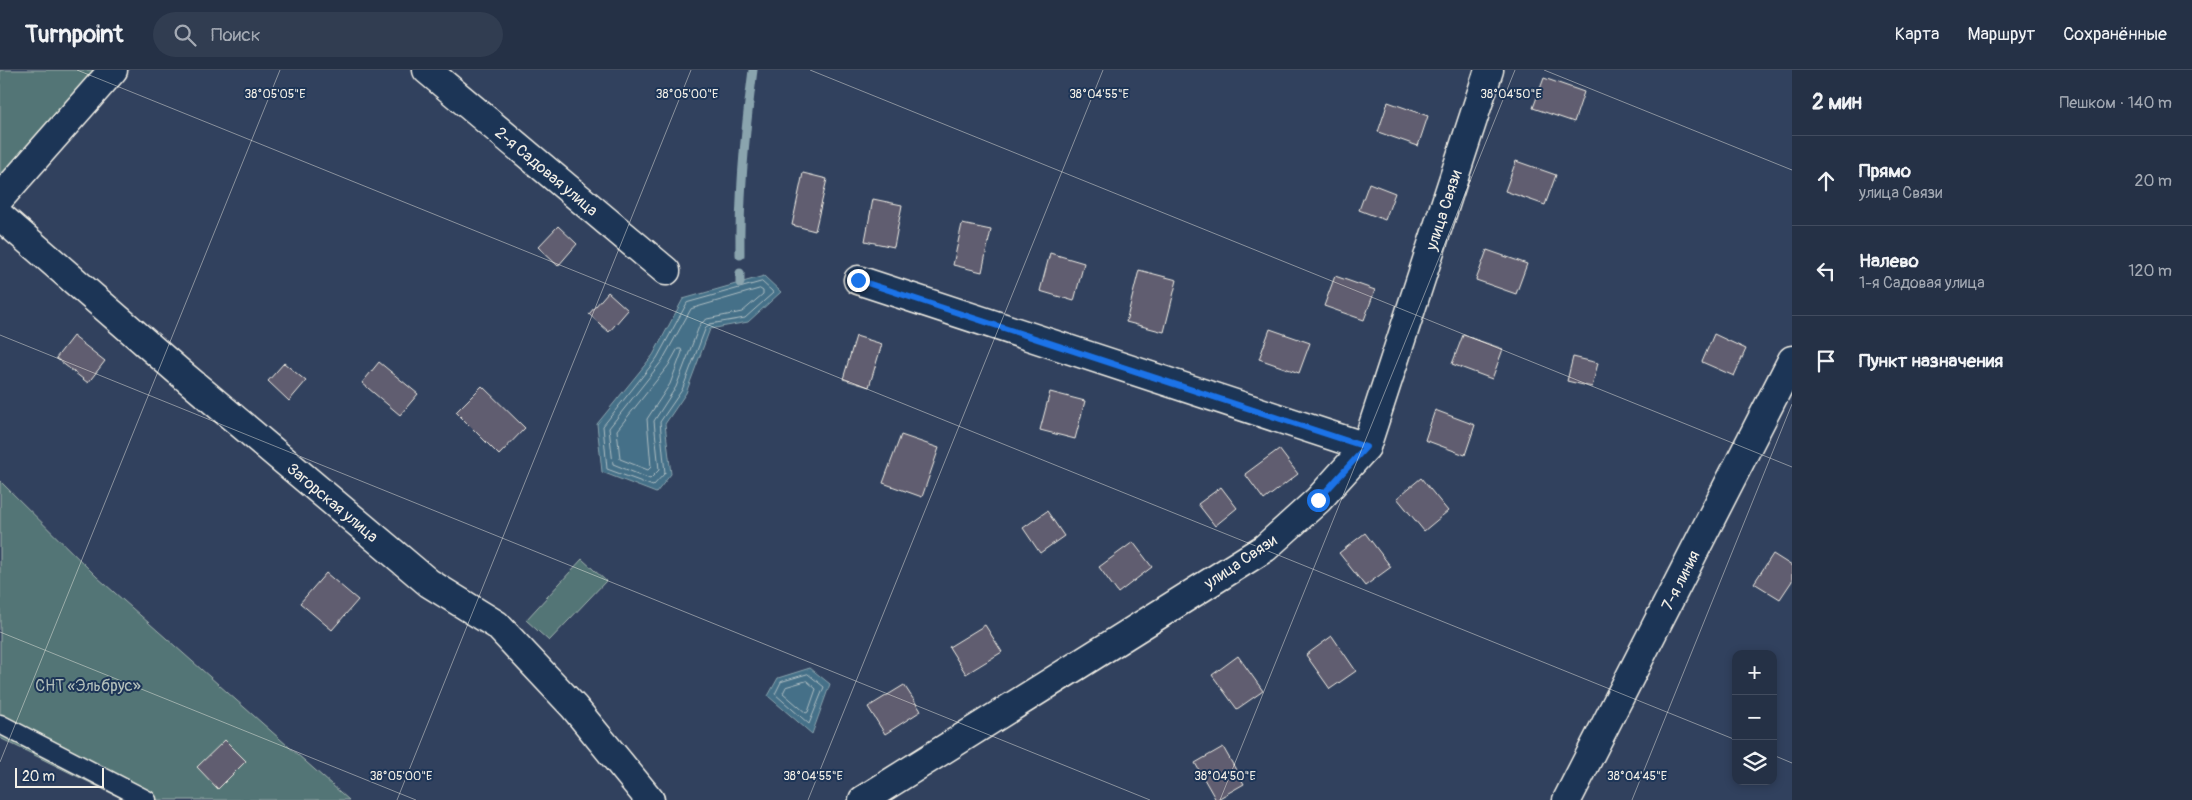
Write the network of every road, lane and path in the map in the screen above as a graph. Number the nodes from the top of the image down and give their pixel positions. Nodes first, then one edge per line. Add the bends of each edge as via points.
1 (113, 70) edge
2 (428, 70) edge
3 (1489, 70) edge
4 (0, 198) edge
5 (0, 216) edge
6 (666, 271) dead end
7 (858, 280) dead end
8 (1792, 360) edge
9 (1366, 447) junction
10 (0, 724) edge
11 (106, 779) junction
12 (123, 800) edge
13 (147, 800) edge
14 (650, 800) edge
15 (862, 800) edge
16 (1567, 800) edge

1 - 4 street
2 - 6 street, 2-я Садовая улица
3 - 9 street, улица Связи
5 - 14 street, Загорская улица via 429,583 497,625 574,707
7 - 9 street
8 - 16 street, 7-я линия
9 - 15 street, улица Связи via 1318,500 1265,548
10 - 11 lane
11 - 12 lane
11 - 13 lane

